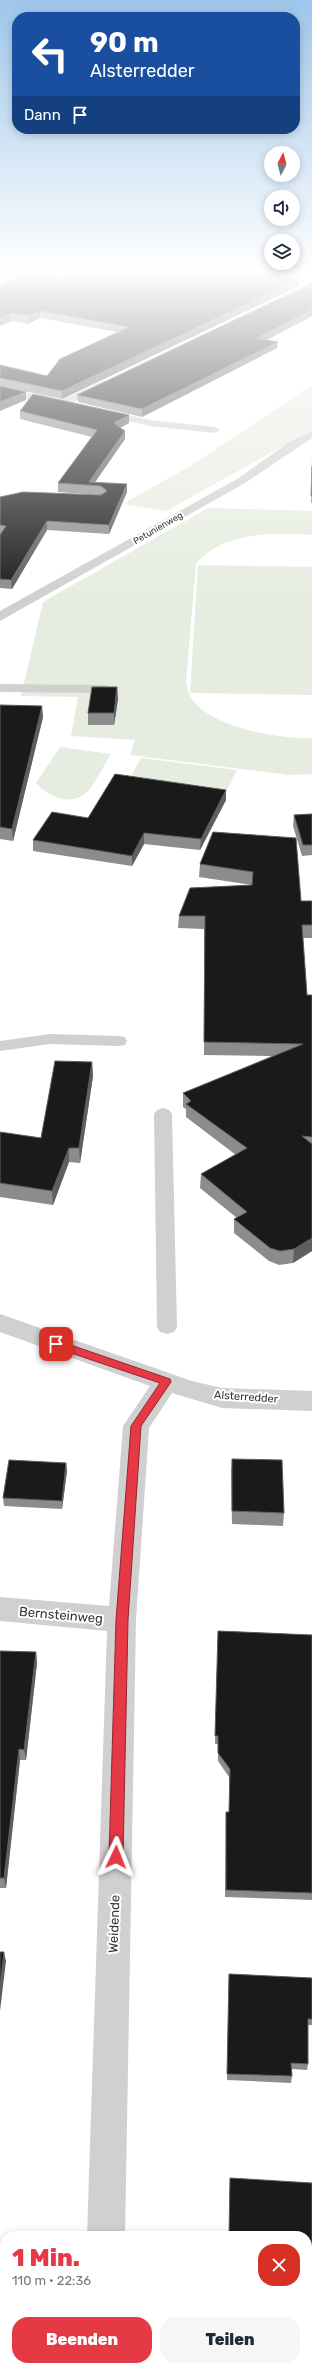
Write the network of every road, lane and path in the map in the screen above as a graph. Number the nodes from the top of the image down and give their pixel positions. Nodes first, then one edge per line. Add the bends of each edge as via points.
1 (111, 381) edge
2 (0, 390) edge
3 (63, 404) junction
4 (214, 430) dead end
5 (312, 434) edge
6 (0, 617) edge
7 (0, 688) edge
8 (106, 689) edge
9 (119, 1041) dead end
10 (0, 1046) edge
11 (163, 1114) dead end
12 (0, 1323) edge
13 (167, 1327) dead end
14 (166, 1382) junction
15 (312, 1400) edge
16 (0, 1609) edge
17 (122, 1620) junction
18 (106, 2231) edge

1 - 3 street
2 - 3 street
3 - 4 street via 150,423
5 - 6 street, Petunienweg via 241,481
7 - 8 lane
9 - 10 lane via 50,1039
11 - 13 lane
12 - 14 street, Alsterredder
14 - 15 street, Alsterredder via 222,1398
14 - 17 street, Weidende via 136,1426
16 - 17 street, Bernsteinweg
17 - 18 street, Weidende

